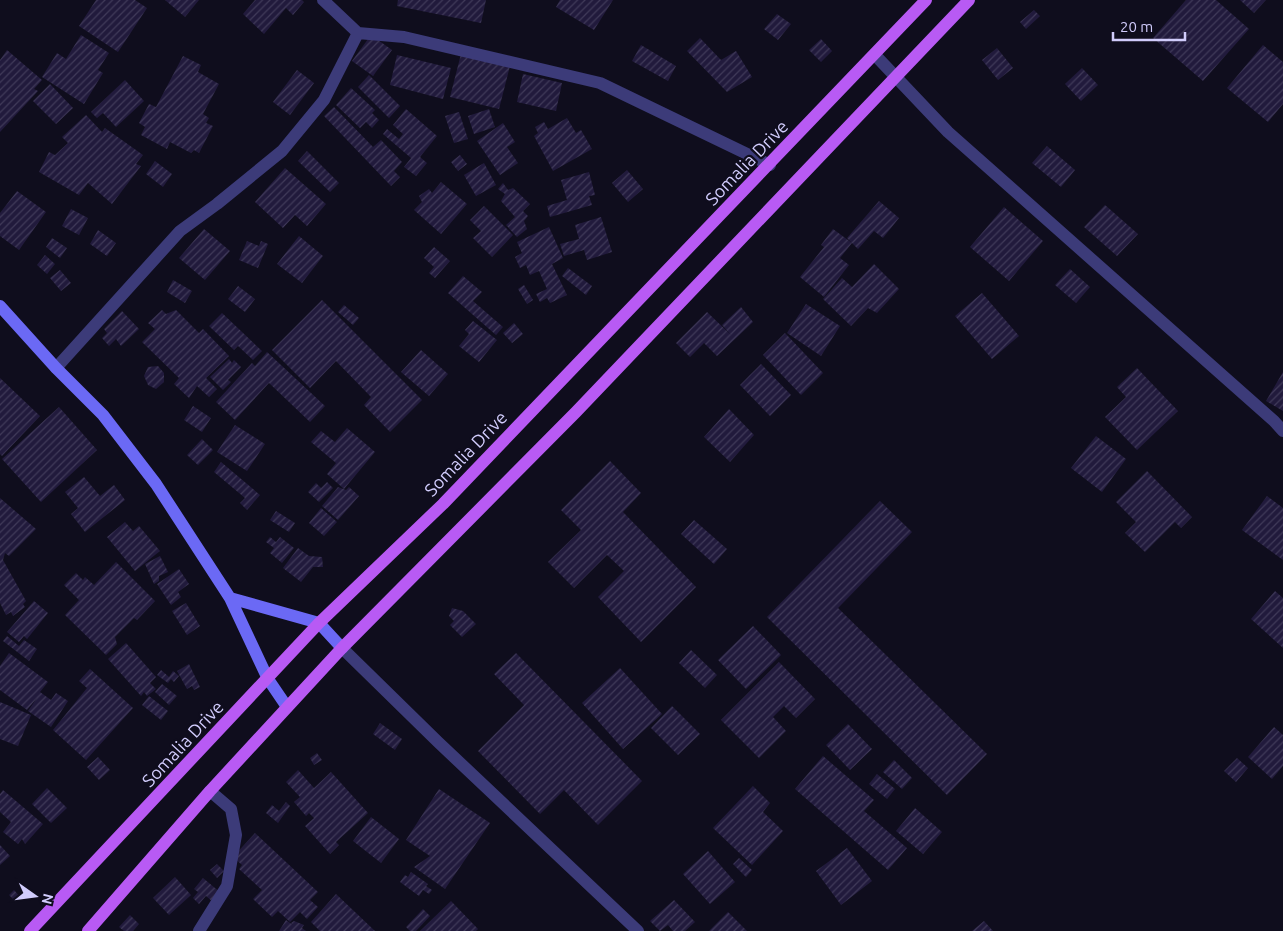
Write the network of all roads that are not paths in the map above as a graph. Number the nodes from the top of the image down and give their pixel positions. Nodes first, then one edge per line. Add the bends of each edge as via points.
1 (926, 0) edge
2 (969, 0) edge
3 (330, 3) edge
4 (358, 33) junction
5 (875, 55) junction
6 (896, 76) junction
7 (770, 165) junction
8 (0, 306) edge
9 (56, 368) junction
10 (1283, 431) edge
11 (230, 598) junction
12 (319, 623) junction
13 (342, 648) junction
14 (268, 680) junction
15 (287, 708) junction
16 (210, 791) junction
17 (30, 931) edge
18 (88, 931) edge
19 (199, 931) edge
20 (638, 931) edge

1 - 5 main road, Somalia Drive
2 - 6 main road
3 - 4 street
4 - 7 street via 404,37 600,83
4 - 9 street via 324,100 282,151 180,231
5 - 6 street
5 - 7 main road, Somalia Drive
6 - 10 street via 948,132
6 - 13 main road via 576,412
7 - 12 main road, Somalia Drive via 443,504
8 - 9 street
9 - 11 street via 103,415 156,484
11 - 12 street
11 - 14 street
12 - 13 street
12 - 14 main road, Somalia Drive
13 - 15 main road
13 - 20 street
14 - 15 street
14 - 17 main road, Somalia Drive
15 - 16 main road
16 - 18 main road
16 - 19 street via 231,809 236,836 227,886

